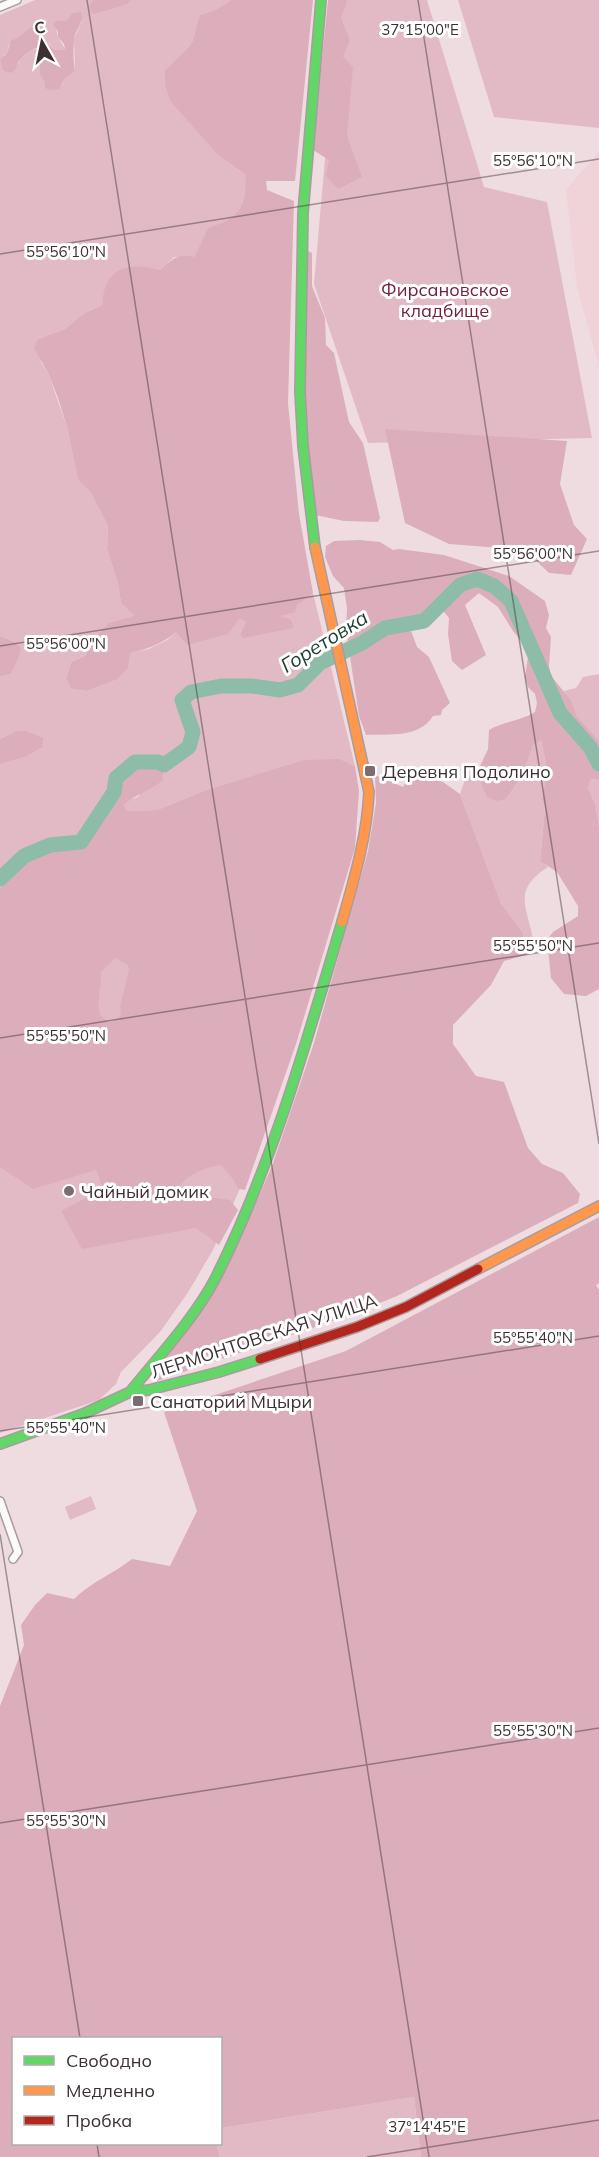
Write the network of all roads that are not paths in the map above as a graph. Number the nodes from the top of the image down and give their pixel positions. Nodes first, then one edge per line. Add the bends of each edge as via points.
1 (16, 0) edge
2 (321, 0) edge
3 (0, 7) edge
4 (599, 1206) edge
5 (130, 1392) junction
6 (0, 1444) edge
7 (0, 1501) edge
8 (13, 1559) dead end

1 - 3 street
2 - 5 street via 303,213 303,446 313,538 366,772 368,817 362,852 321,993 264,1168 214,1280
4 - 5 street, ЛЕРМОНТОВСКАЯ УЛИЦА via 406,1307 357,1327 219,1372
5 - 6 street
7 - 8 street via 18,1552

